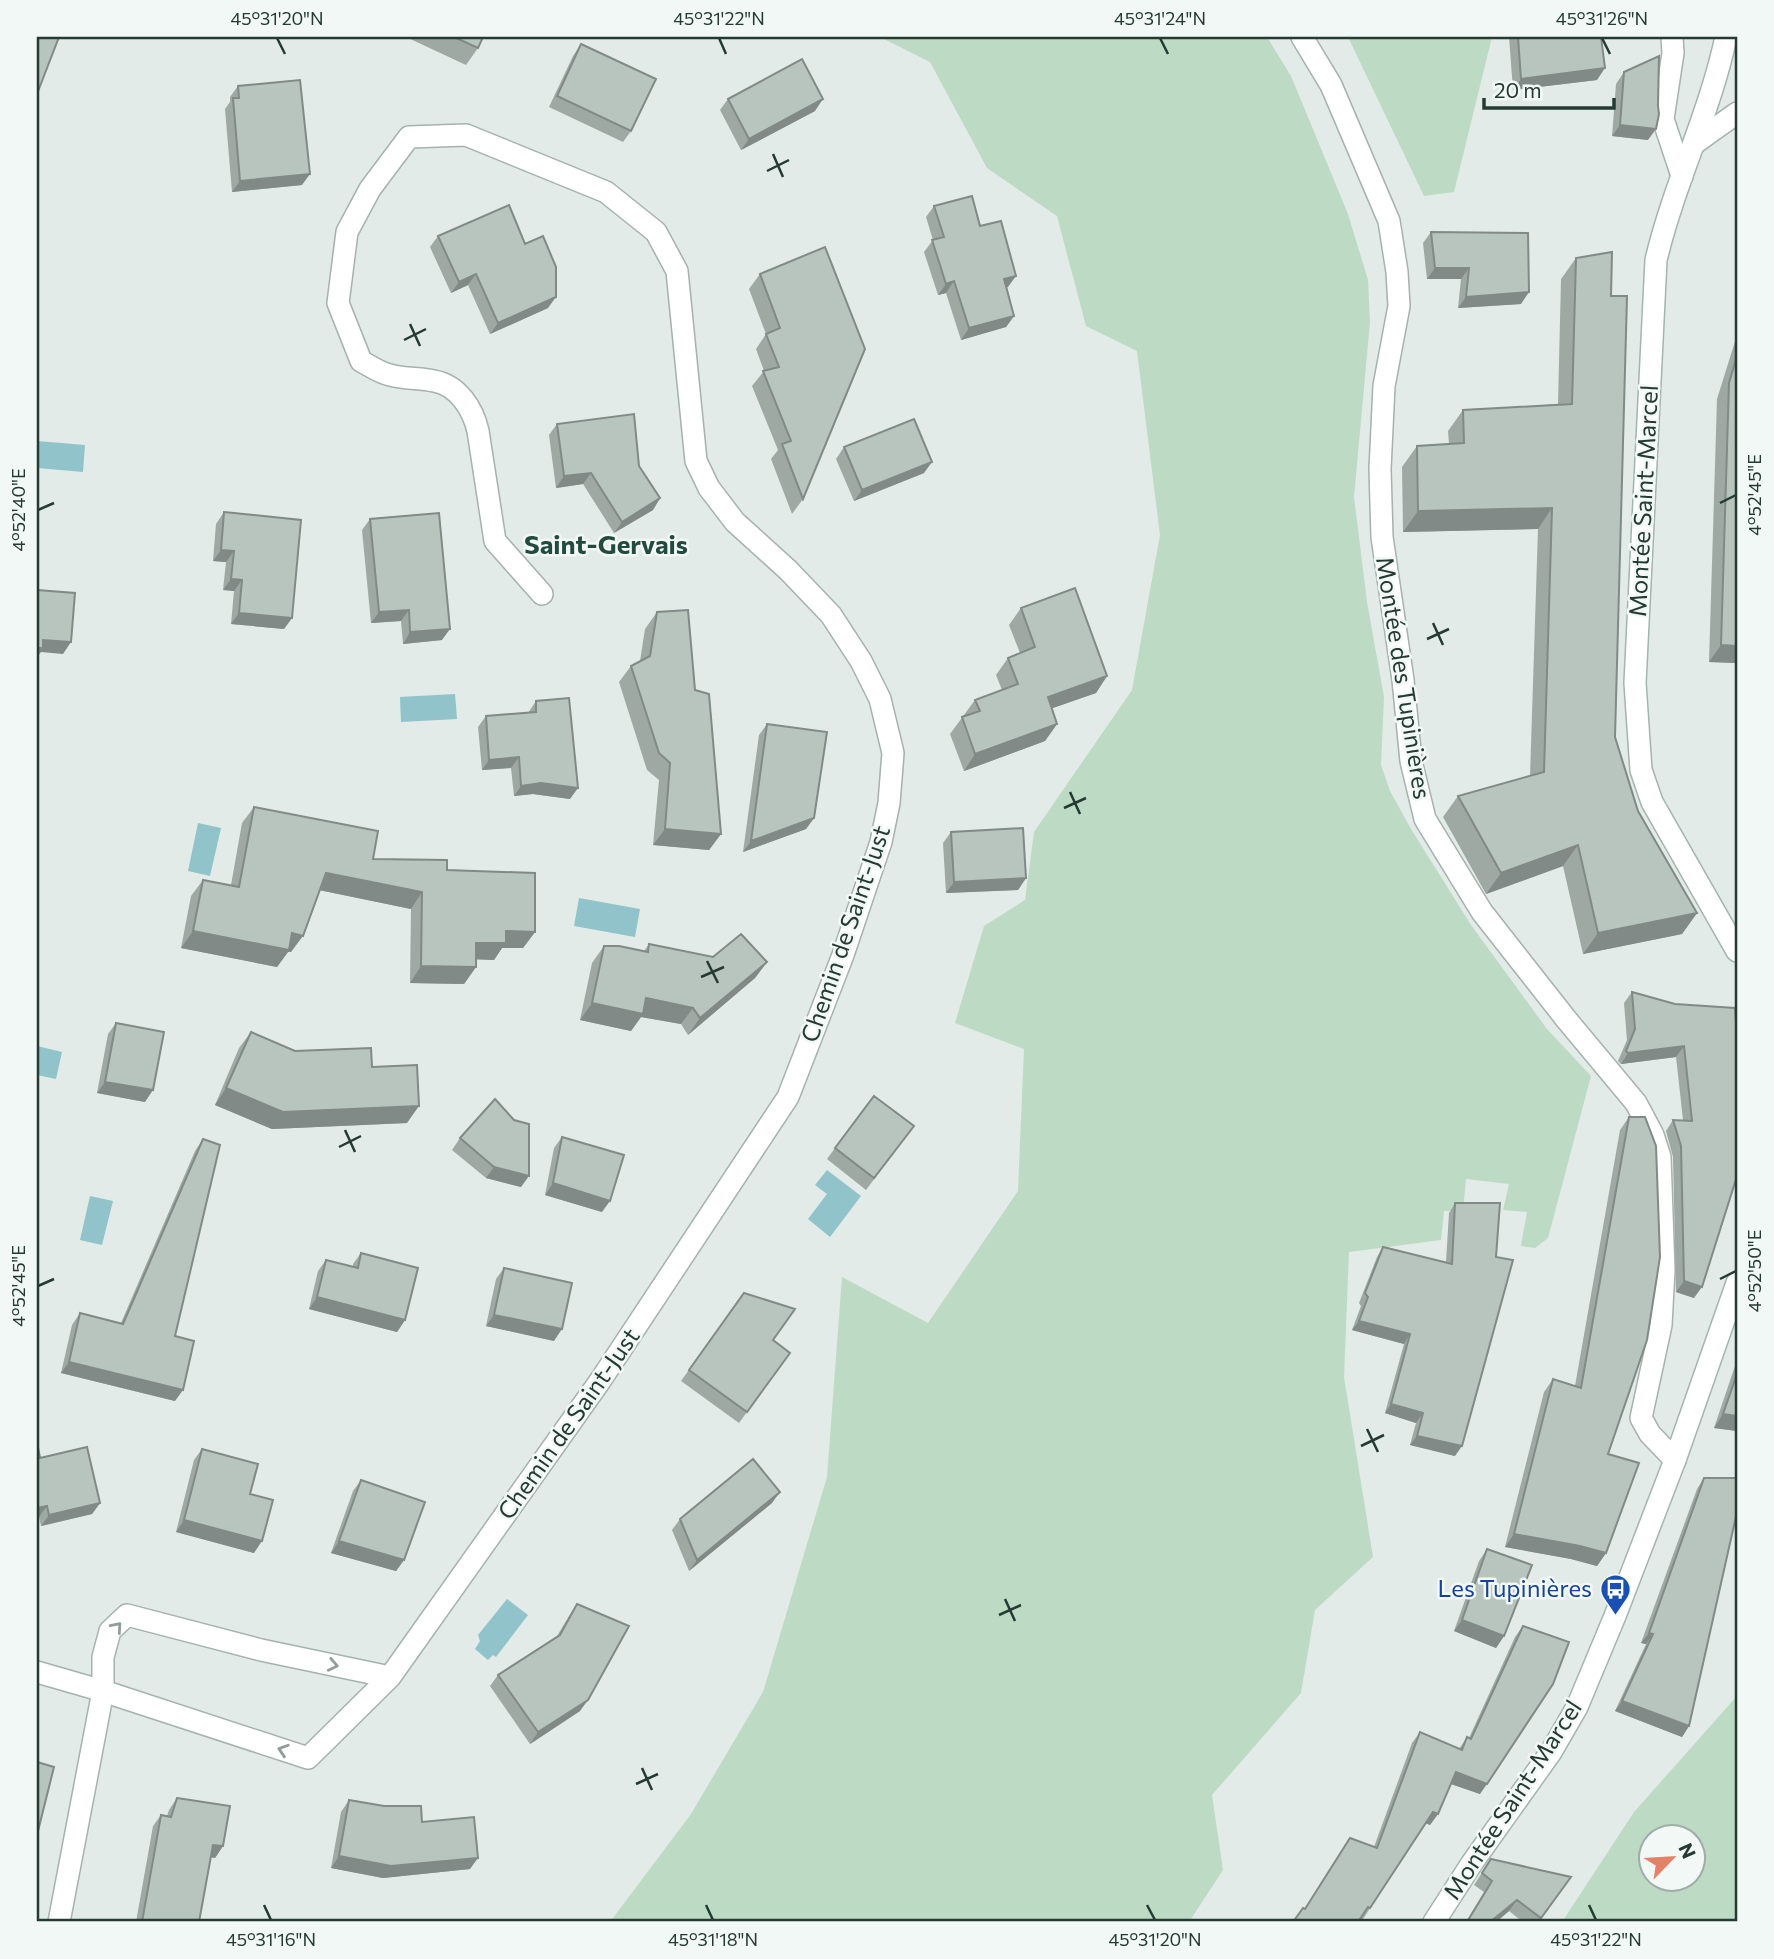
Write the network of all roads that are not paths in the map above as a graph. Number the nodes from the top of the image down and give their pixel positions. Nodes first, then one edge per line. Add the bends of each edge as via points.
1 (1302, 37) edge
2 (1672, 37) edge
3 (1726, 37) edge
4 (1737, 113) edge
5 (1695, 143) junction
6 (1682, 176) junction
7 (542, 594) dead end
8 (1737, 951) edge
9 (1737, 1283) edge
10 (1675, 1460) junction
11 (37, 1672) edge
12 (390, 1677) junction
13 (103, 1691) junction
14 (59, 1922) edge
15 (1434, 1922) edge

1 - 10 street, Montée des Tupinières via 1331,85 1389,221 1399,306 1384,386 1382,537 1411,761 1424,819 1482,912 1636,1103 1653,1135 1660,1157 1664,1270 1661,1325 1641,1418
2 - 6 street via 1664,119
3 - 5 street, Montée Saint-Marcel
4 - 5 street
5 - 6 street, Montée Saint-Marcel
6 - 8 street, Montée Saint-Marcel via 1656,260 1635,683 1641,770 1652,802
7 - 12 street, Chemin de Saint-Just via 495,541 476,421 466,402 438,381 390,375 361,361 338,303 347,232 370,189 409,137 466,135 606,192 656,232 677,271 696,461 709,488 735,522 831,615 880,699 893,753 881,842 788,1097 600,1381
9 - 10 street, Montée Saint-Marcel
10 - 15 street, Montée Saint-Marcel via 1577,1707
11 - 13 street, Chemin de Saint-Just
12 -> 13 street, Chemin de Saint-Just via 308,1758
13 -> 12 street via 103,1657 110,1631 127,1615
13 - 14 street

